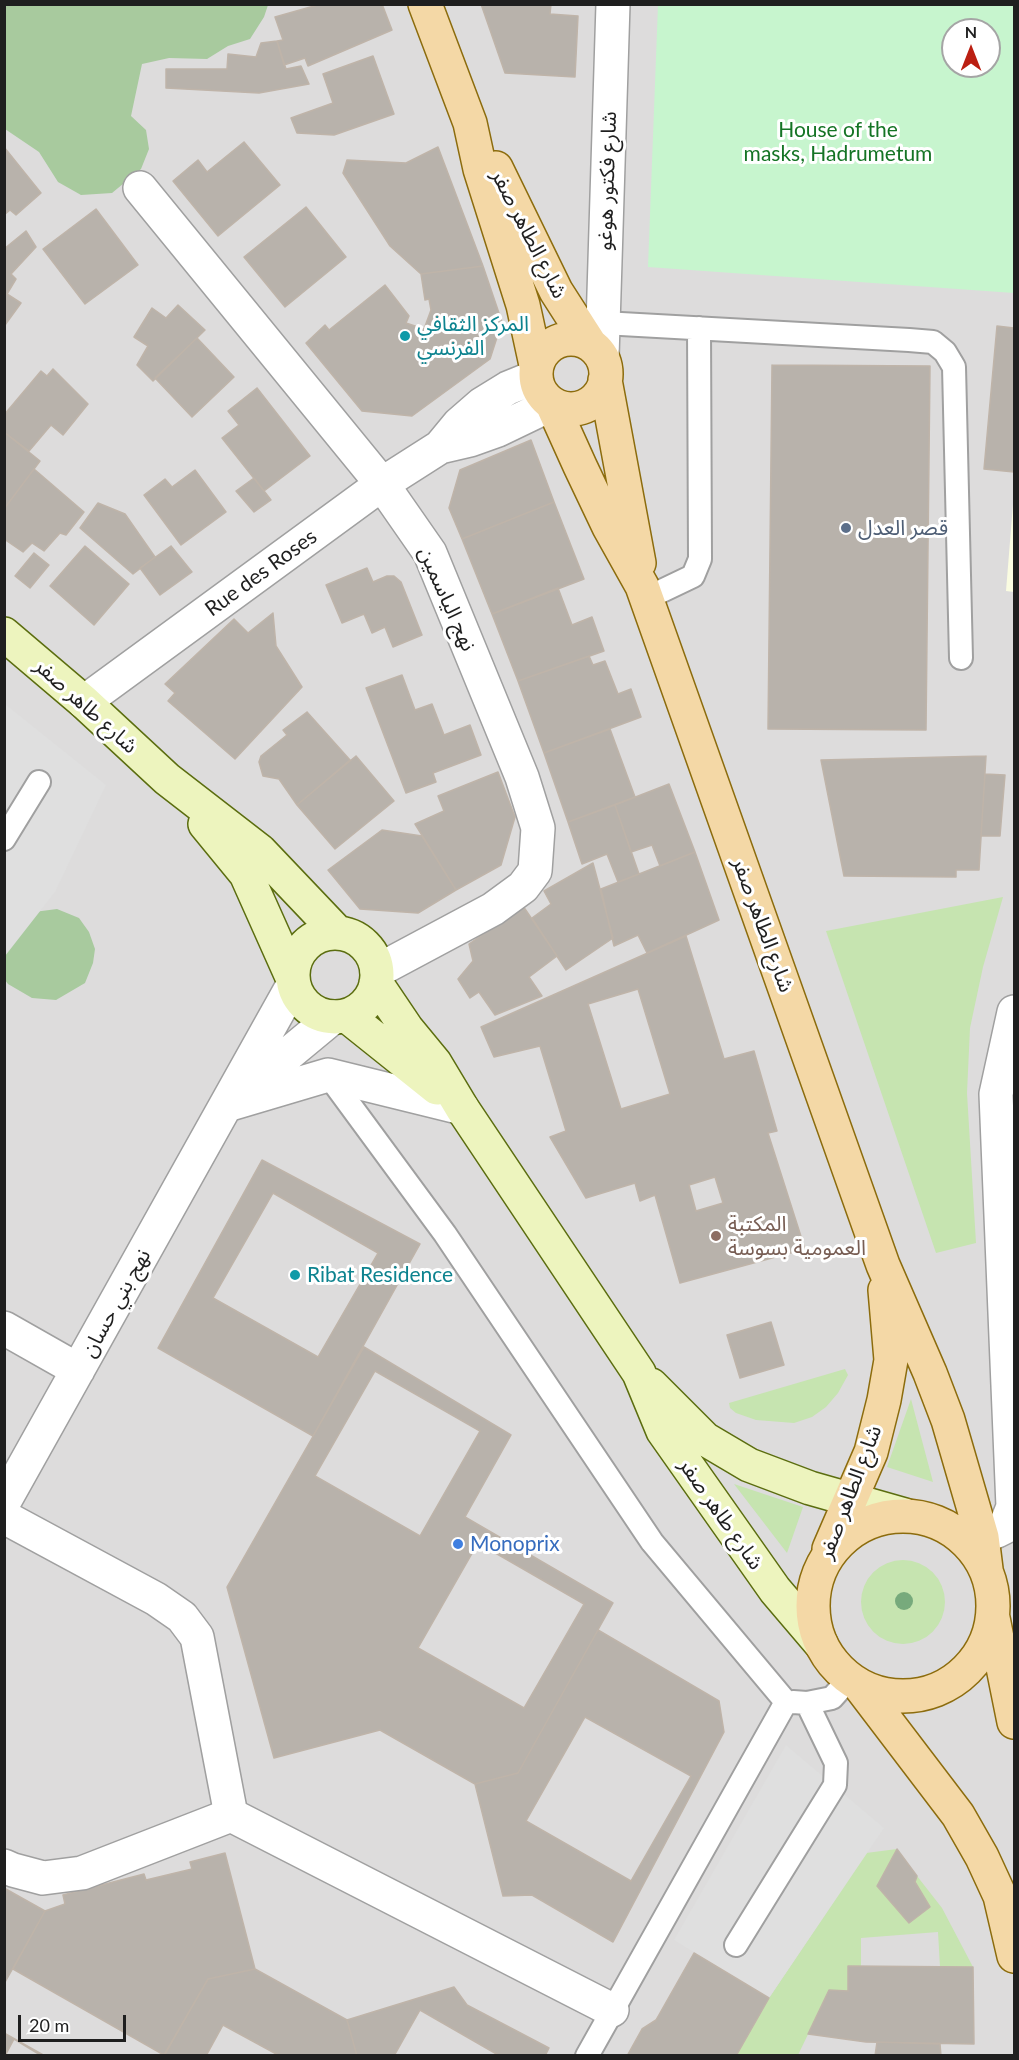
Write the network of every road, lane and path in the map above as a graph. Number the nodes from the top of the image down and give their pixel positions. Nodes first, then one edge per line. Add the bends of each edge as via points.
1 (425, 4) edge
2 (613, 4) edge
3 (470, 123) junction
4 (140, 188) dead end
5 (699, 328) junction
6 (600, 351) junction
7 (541, 382) junction
8 (382, 484) junction
9 (645, 592) junction
10 (4, 633) edge
11 (961, 657) dead end
12 (84, 702) junction
13 (167, 779) junction
14 (39, 782) dead end
15 (4, 839) edge
16 (338, 933) junction
17 (376, 977) junction
18 (293, 981) junction
19 (1014, 1012) edge
20 (340, 1016) junction
21 (327, 1075) junction
22 (227, 1105) junction
23 (462, 1108) junction
24 (883, 1265) junction
25 (4, 1328) edge
26 (78, 1370) junction
27 (639, 1373) junction
28 (850, 1500) junction
29 (4, 1502) edge
30 (905, 1515) junction
31 (4, 1517) edge
32 (969, 1535) junction
33 (817, 1576) junction
34 (993, 1618) junction
35 (820, 1644) junction
36 (854, 1682) junction
37 (796, 1702) junction
38 (1014, 1722) edge
39 (231, 1815) junction
40 (4, 1866) edge
41 (736, 1945) dead end
42 (1014, 1956) edge
43 (612, 2010) junction
44 (587, 2055) edge

1 - 3 main road, شارع الطاهر صفر
2 - 6 street, شارع فكتور هوغو
3 - 6 main road, شارع الطاهر صفر via 556,291
3 - 7 main road, شارع الطاهر صفر
4 - 8 street, نهج الياسمين
5 - 6 lane
5 - 9 lane via 700,559 693,576
5 - 11 lane via 925,341 945,351 954,367
6 - 7 main road via 578,340 552,344 542,353
6 - 7 main road via 602,390 585,406 563,408
6 - 9 main road, شارع الطاهر صفر
7 - 8 street, Rue des Roses via 508,388 482,404 440,447
7 - 9 main road, شارع الطاهر صفر via 609,527
8 - 12 street, Rue des Roses
8 - 17 street, نهج الياسمين via 430,553 522,777 538,828 535,871 523,887
9 - 24 main road, شارع الطاهر صفر
10 - 12 main road, شارع طاهر صفر
12 - 13 main road, شارع طاهر صفر
13 - 16 main road, شارع طاهر صفر via 260,850
13 - 18 main road, شارع طاهر صفر via 246,874
14 - 15 lane
16 - 17 main road, شارع طاهر صفر via 364,945 373,957
16 - 18 main road via 310,940 300,950
17 - 20 main road via 366,1004
17 - 23 main road, شارع طاهر صفر
18 - 20 main road, شارع طاهر صفر via 298,998 308,1008 320,1015
18 - 22 street, نهج بني حسان
19 - 32 street via 996,1094 1013,1507 1005,1527
20 - 21 street
20 - 22 street, نهج بني حسان
20 - 23 main road, شارع طاهر صفر
21 - 22 street
21 - 23 street
21 - 37 lane via 445,1234 652,1542
22 - 26 street, نهج بني حسان
23 - 27 main road, شارع طاهر صفر
24 - 28 main road, شارع الطاهر صفر via 891,1360 871,1452
24 - 32 main road, شارع الطاهر صفر via 948,1420
25 - 26 street
26 - 29 street, نهج بني حسان
27 - 28 main road, شارع طاهر صفر via 705,1439 749,1465
27 - 35 main road, شارع طاهر صفر via 663,1431 775,1590
28 - 30 main road, شارع طاهر صفر
28 - 33 main road, شارع الطاهر صفر
30 - 32 main road via 933,1520
30 - 33 main road via 877,1519 851,1531 831,1551
31 - 39 street via 182,1617 197,1637
32 - 34 main road via 993,1593
33 - 35 main road via 812,1599
34 - 36 main road via 979,1654 968,1669 944,1687 916,1695 887,1695
34 - 38 main road
35 - 36 main road
36 - 37 lane via 832,1698
36 - 42 main road via 958,1815 1000,1896
37 - 41 lane via 836,1763 835,1785
37 - 43 lane
39 - 40 street via 82,1873 43,1878
39 - 43 street
43 - 44 lane

